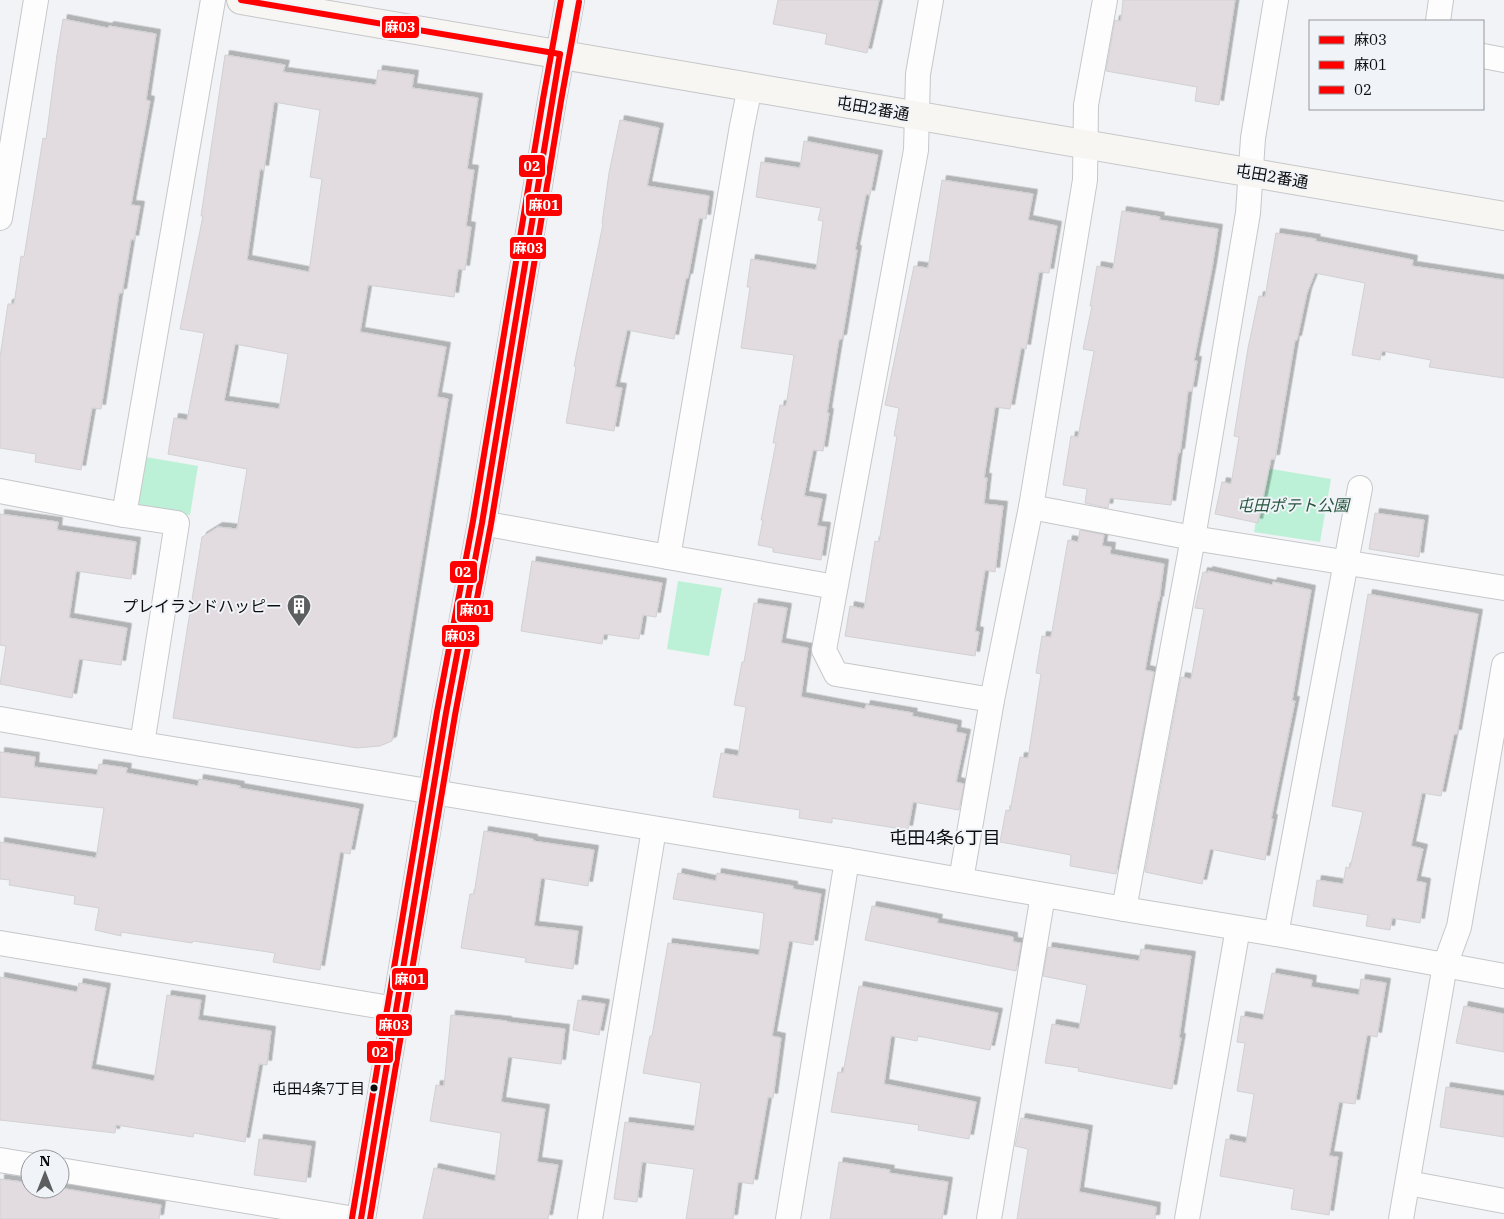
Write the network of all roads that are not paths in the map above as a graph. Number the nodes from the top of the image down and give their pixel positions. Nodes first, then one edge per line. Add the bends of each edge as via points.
1 (36, 0) edge
2 (213, 0) edge
3 (241, 0) edge
4 (570, 0) edge
5 (931, 0) edge
6 (1105, 0) edge
7 (1276, 0) edge
8 (1441, 0) edge
9 (1438, 20) edge
10 (560, 54) junction
11 (1484, 56) edge
12 (1504, 60) edge
13 (750, 87) junction
14 (917, 116) junction
15 (1086, 145) junction
16 (1250, 172) junction
17 (1504, 216) edge
18 (0, 218) edge
19 (1360, 488) dead end
20 (0, 490) edge
21 (1031, 508) junction
22 (124, 515) junction
23 (482, 523) junction
24 (1193, 538) junction
25 (668, 556) junction
26 (1346, 563) junction
27 (835, 587) junction
28 (1504, 588) edge
29 (1504, 665) edge
30 (992, 700) junction
31 (0, 719) edge
32 (142, 744) junction
33 (432, 792) junction
34 (654, 829) junction
35 (847, 860) junction
36 (961, 880) junction
37 (1043, 895) junction
38 (1124, 909) junction
39 (1238, 928) junction
40 (1276, 934) junction
41 (0, 943) edge
42 (1445, 966) junction
43 (1504, 976) edge
44 (396, 1009) junction
45 (0, 1160) edge
46 (20, 1163) edge
47 (70, 1172) edge
48 (1408, 1183) junction
49 (1504, 1201) edge
50 (355, 1219) edge
51 (361, 1219) edge
52 (590, 1219) edge
53 (788, 1219) edge
54 (988, 1219) edge
55 (1187, 1219) edge
56 (1401, 1219) edge

1 - 18 street
2 - 22 street
3 - 10 street, 屯田2番通
4 - 10 street
5 - 14 street via 918,74
6 - 15 street via 1086,105
7 - 16 street
8 - 9 street
10 - 13 street, 屯田2番通
10 - 23 street
11 - 12 street
13 - 14 street, 屯田2番通
13 - 25 street
14 - 15 street, 屯田2番通
14 - 27 street via 916,150
15 - 16 street, 屯田2番通
15 - 21 street via 1085,180
16 - 17 street, 屯田2番通
16 - 24 street via 1248,213
19 - 26 street
20 - 22 street
21 - 24 street
21 - 30 street
22 - 32 street via 177,523
23 - 25 street
23 - 33 street
24 - 26 street
24 - 38 street
25 - 27 street
26 - 28 street
26 - 40 street
27 - 30 street via 824,650 836,674
29 - 42 street via 1459,927
30 - 36 street
31 - 32 street
32 - 33 street
33 - 34 street
33 - 44 street
34 - 35 street
34 - 52 street
35 - 36 street
35 - 53 street
36 - 37 street
37 - 38 street
37 - 54 street
38 - 39 street
39 - 40 street
39 - 55 street
40 - 42 street
41 - 44 street
42 - 43 street
42 - 48 street
44 - 51 street
45 - 46 street
47 - 50 street
48 - 49 street
48 - 56 street

